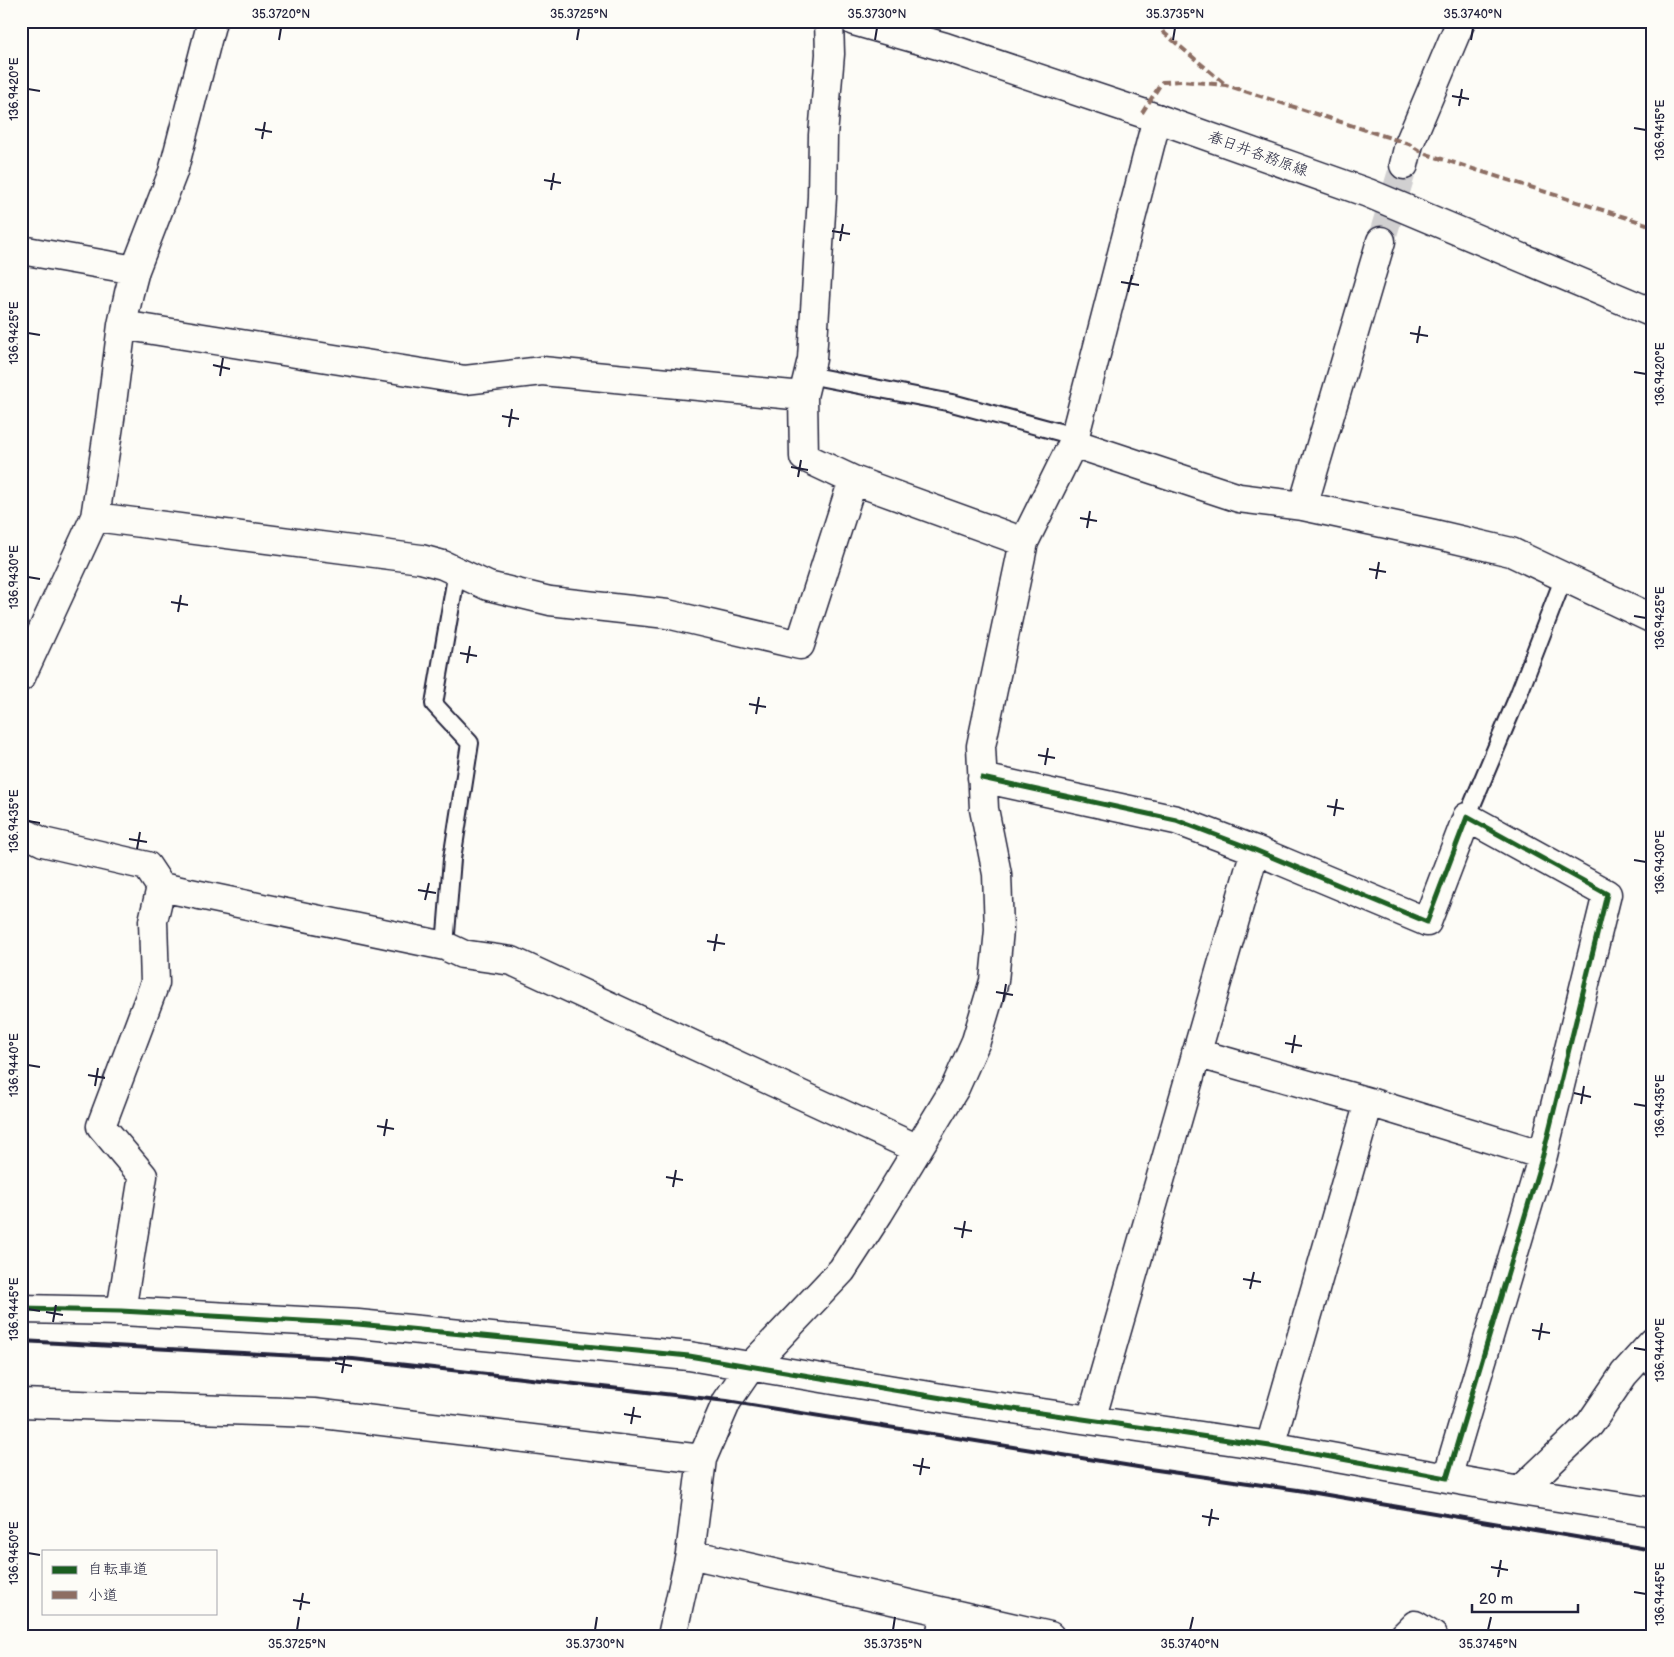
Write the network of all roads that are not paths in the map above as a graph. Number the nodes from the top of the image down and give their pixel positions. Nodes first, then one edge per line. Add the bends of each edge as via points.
1 (212, 21) edge
2 (829, 21) edge
3 (854, 21) edge
4 (1461, 21) edge
5 (1157, 118) junction
6 (1404, 165) tunnel mouth
7 (1381, 241) tunnel mouth
8 (21, 250) edge
9 (135, 270) junction
10 (1653, 313) edge
11 (122, 324) junction
12 (806, 386) junction
13 (1074, 440) junction
14 (853, 480) junction
15 (1303, 506) junction
16 (95, 517) junction
17 (1024, 542) junction
18 (457, 571) junction
19 (1564, 577) junction
20 (1653, 619) edge
21 (22, 678) edge
22 (982, 778) junction
23 (1467, 817) junction
24 (21, 831) edge
25 (1255, 850) junction
26 (161, 887) junction
27 (445, 946) junction
28 (1196, 1053) junction
29 (1369, 1102) junction
30 (918, 1149) junction
31 (1544, 1155) junction
32 (21, 1309) edge
33 (121, 1311) junction
34 (1653, 1342) edge
35 (752, 1366) junction
36 (21, 1403) edge
37 (1091, 1420) junction
38 (1270, 1446) junction
39 (702, 1459) junction
40 (1447, 1478) junction
41 (1520, 1492) junction
42 (1653, 1512) edge
43 (690, 1554) junction
44 (942, 1624) edge
45 (672, 1636) edge
46 (1050, 1636) edge
47 (1404, 1636) edge
48 (1433, 1636) edge

1 - 9 street via 173,172
2 - 12 street via 830,54 822,135 822,197 812,359
3 - 5 street, 春日井各務原線 via 945,47
4 - 6 street via 1409,144
5 - 10 street, 春日井各務原線 via 1368,193
5 - 13 street
7 - 15 street
8 - 9 street
9 - 11 street
11 - 12 street via 465,380 542,371
11 - 16 street
12 - 13 lane via 952,402
12 - 14 street via 804,457
13 - 15 street via 1239,498
13 - 17 street
14 - 17 street
14 - 18 street via 800,645 667,614 550,601 488,586
15 - 19 street via 1511,552
16 - 18 street via 421,559
16 - 21 street
17 - 22 street via 981,746
18 - 27 lane via 434,704 470,743 452,859
19 - 20 street
19 - 23 lane
22 - 25 street via 1176,820
22 - 30 street via 984,809 997,874 999,930 994,981 973,1049 955,1088
23 - 25 street via 1427,922
23 - 31 street via 1607,894
24 - 26 street via 43,842 147,866
25 - 28 street
26 - 27 street
26 - 33 street via 153,920 155,983 101,1126 143,1176
27 - 30 street via 462,954 512,961
28 - 29 street
28 - 37 street
29 - 31 street
29 - 38 street
30 - 35 street via 842,1270
31 - 40 street
32 - 33 street
33 - 35 street via 358,1324 689,1356
34 - 41 street via 1624,1374 1590,1424
35 - 37 street
35 - 39 street via 727,1401
36 - 39 street via 314,1412
37 - 38 street
38 - 40 street
39 - 43 street
40 - 41 street
41 - 42 street
43 - 44 street
43 - 45 street
44 - 46 street
47 - 48 street via 1415,1625

